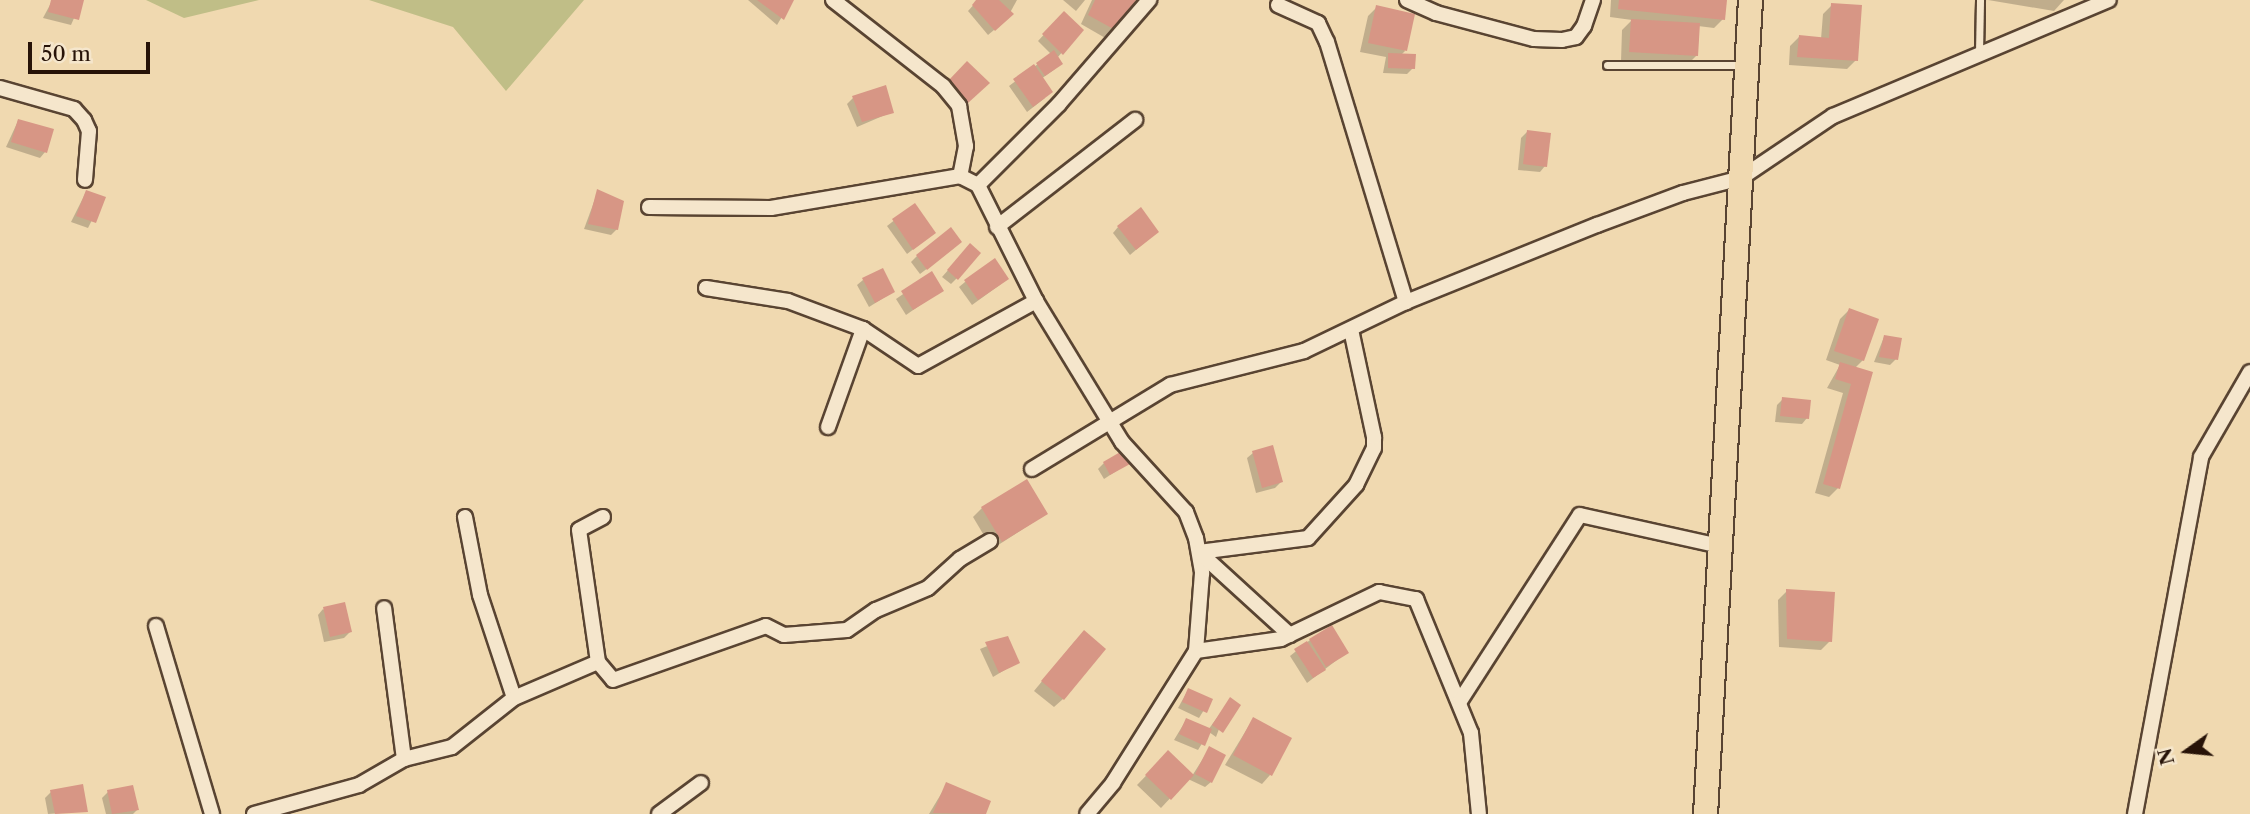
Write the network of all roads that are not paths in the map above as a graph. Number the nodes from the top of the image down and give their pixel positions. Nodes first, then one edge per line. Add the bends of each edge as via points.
1 (833, 0) edge
2 (1149, 0) edge
3 (1407, 0) edge
4 (1593, 0) edge
5 (1750, 0) edge
6 (1980, 0) edge
7 (2106, 1) edge
8 (1278, 5) dead end
9 (1979, 54) junction
10 (1607, 65) dead end
11 (1746, 65) junction
12 (0, 88) edge
13 (1135, 120) dead end
14 (960, 176) junction
15 (1741, 178) junction
16 (85, 180) dead end
17 (978, 185) junction
18 (649, 207) dead end
19 (997, 227) junction
20 (706, 288) dead end
21 (1036, 301) junction
22 (1406, 302) junction
23 (863, 329) junction
24 (1351, 330) junction
25 (2250, 372) edge
26 (1111, 422) junction
27 (828, 427) dead end
28 (1032, 470) dead end
29 (465, 517) dead end
30 (603, 517) dead end
31 (990, 541) dead end
32 (1720, 546) junction
33 (1199, 552) junction
34 (384, 608) dead end
35 (156, 626) dead end
36 (1290, 635) junction
37 (1196, 651) junction
38 (598, 662) junction
39 (514, 698) junction
40 (1460, 701) junction
41 (404, 759) junction
42 (701, 783) dead end
43 (212, 814) edge
44 (254, 814) edge
45 (659, 814) edge
46 (1087, 814) edge
47 (1479, 814) edge
48 (1705, 814) edge
49 (2135, 814) edge

1 - 14 street via 943,86 959,106 966,146
2 - 17 street via 1059,104
3 - 4 street via 1436,13 1534,39 1562,40 1576,37
5 - 11 main road
6 - 9 lane
7 - 9 street
8 - 22 street via 1318,23 1327,42
9 - 15 street via 1833,116
10 - 11 lane
11 - 15 main road
12 - 16 street via 74,109 89,131
13 - 19 street
14 - 17 street
14 - 18 street via 771,208
15 - 22 street via 1683,193
15 - 32 main road
17 - 19 street
19 - 21 street
20 - 23 street via 788,301
21 - 23 street via 918,366
21 - 26 street
22 - 24 street
23 - 27 street
24 - 26 street via 1279,360 1170,385
24 - 33 street via 1374,437 1374,448 1356,485 1308,538
25 - 49 street via 2201,457
26 - 28 street
26 - 33 street via 1134,457 1186,512
29 - 39 street via 480,595
30 - 38 street via 579,530
31 - 38 street via 960,559 928,588 876,610 847,630 784,635 766,626 613,680
32 - 40 street via 1580,514
32 - 48 main road
33 - 36 street
33 - 37 street via 1203,598
34 - 41 street
35 - 43 street
36 - 37 street via 1259,645
36 - 40 street via 1380,592 1406,594 1416,599 1442,671
37 - 46 street via 1147,733
38 - 39 street
39 - 41 street via 452,747
40 - 47 street via 1471,733
41 - 44 street via 384,775 359,785
42 - 45 street

